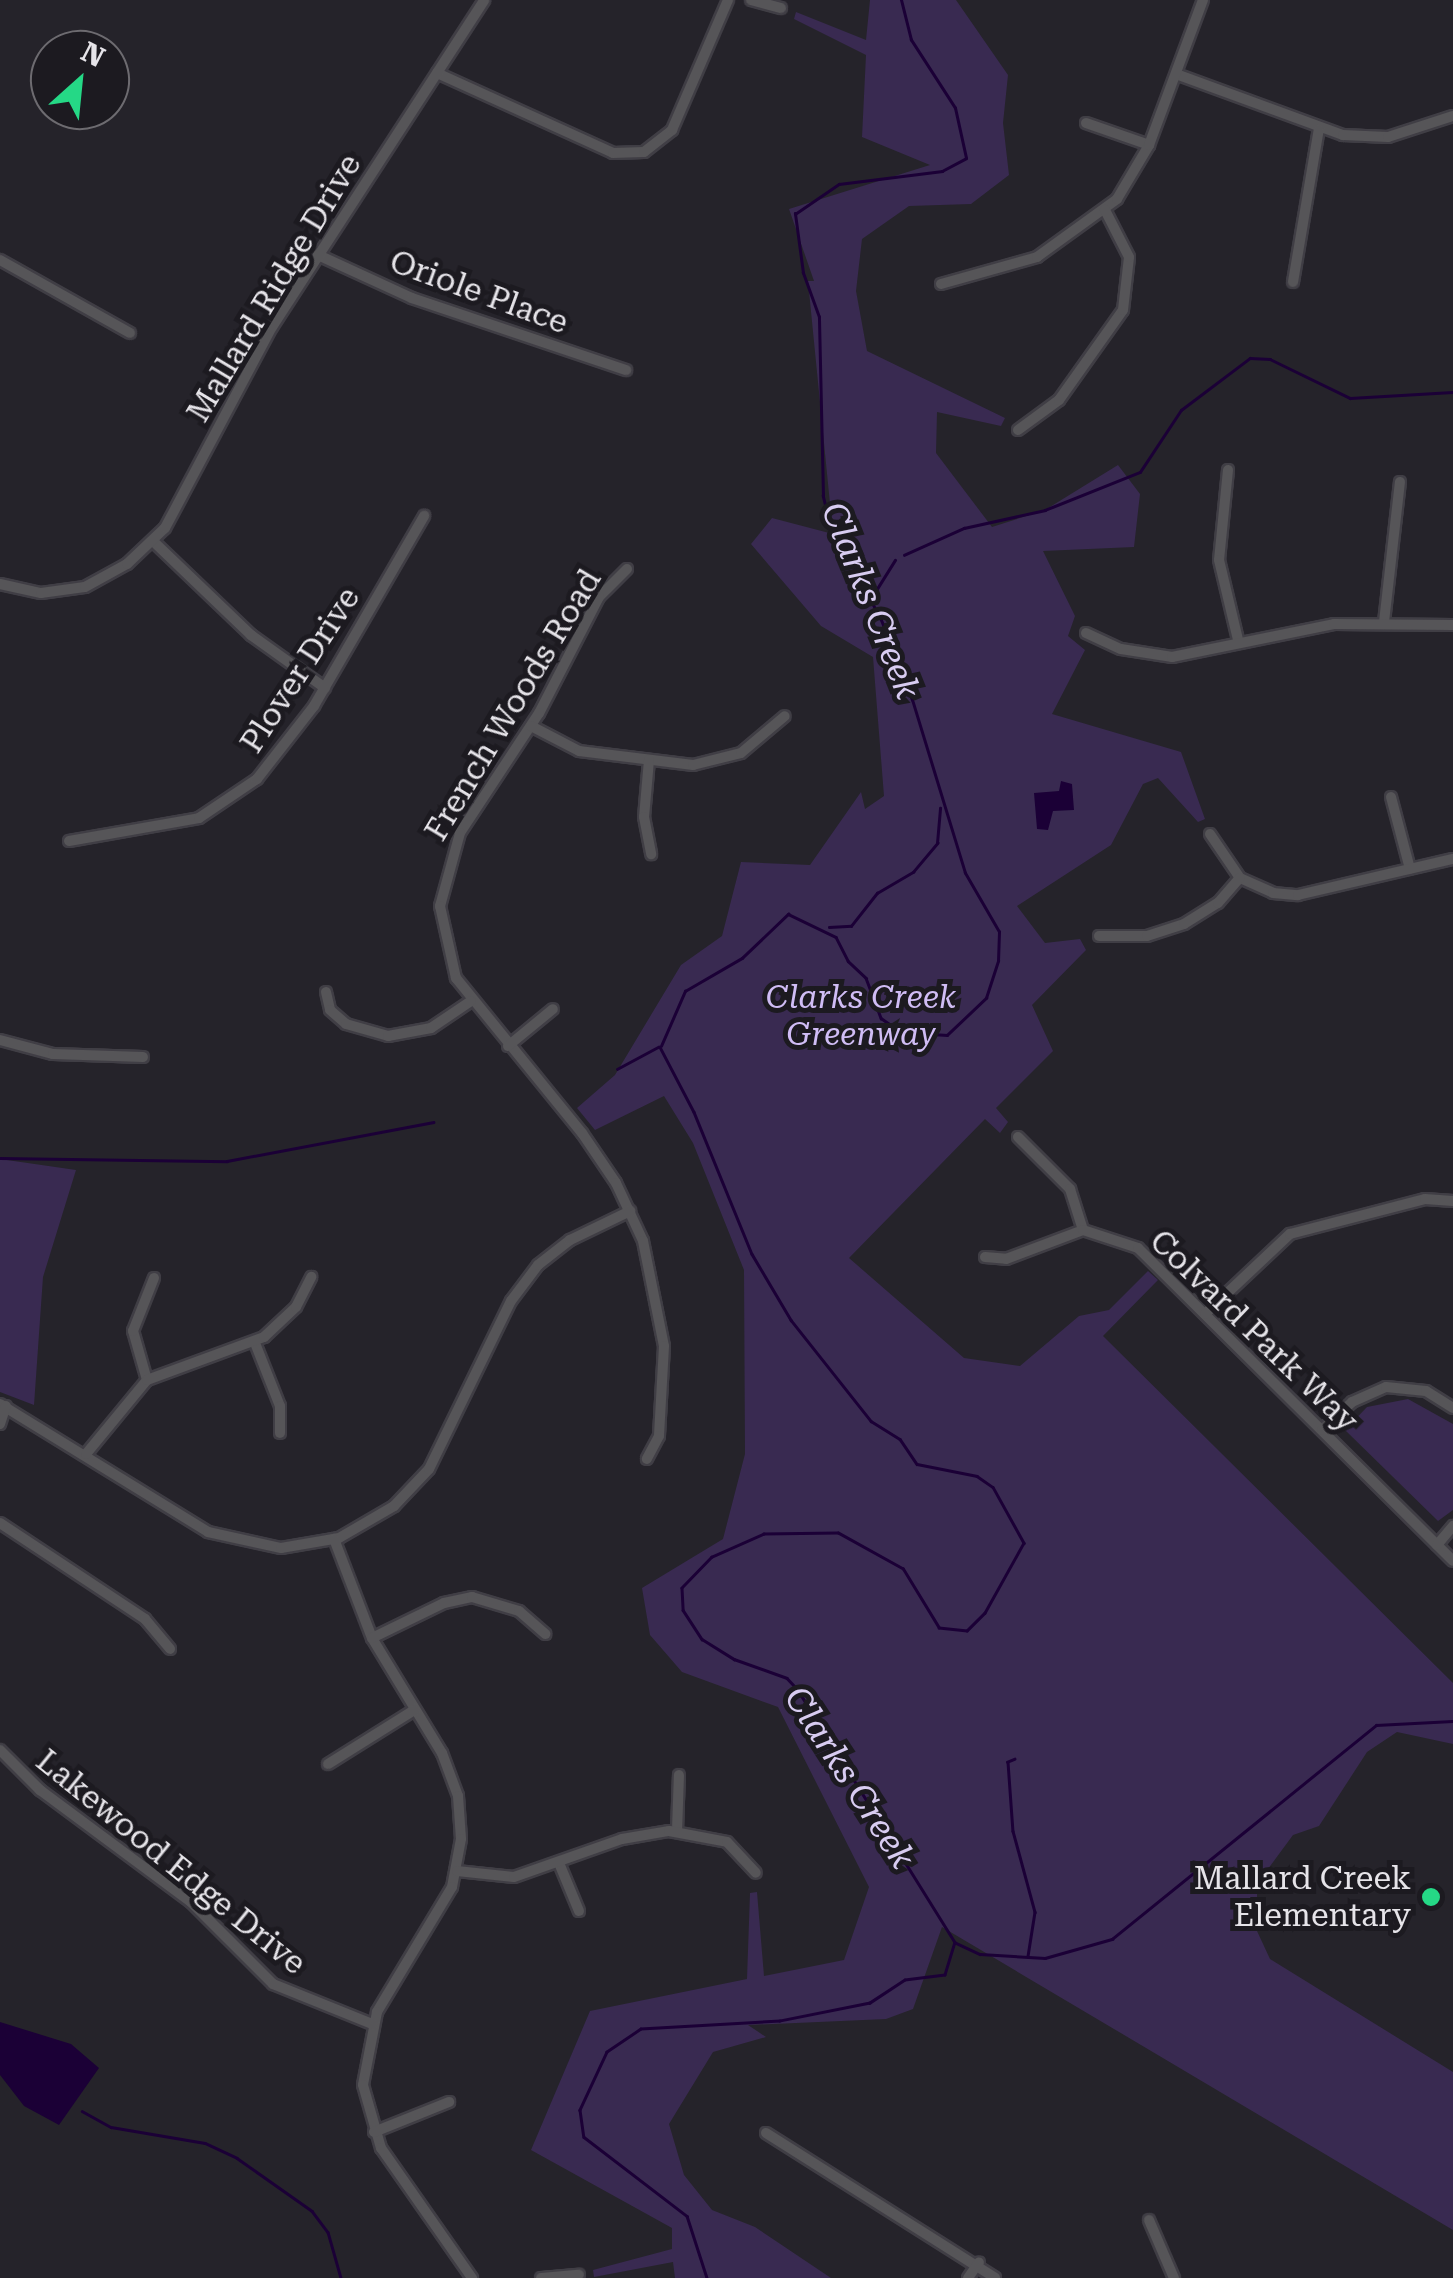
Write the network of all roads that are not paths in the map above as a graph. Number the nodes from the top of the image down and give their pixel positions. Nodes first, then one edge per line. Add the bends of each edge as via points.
1 (484, 0) edge
2 (728, 0) edge
3 (751, 0) edge
4 (1203, 0) edge
5 (780, 8) dead end
6 (437, 72) junction
7 (1176, 74) junction
8 (1453, 116) edge
9 (1086, 123) dead end
10 (1319, 128) junction
11 (1149, 146) junction
12 (1105, 210) junction
13 (318, 256) junction
14 (0, 260) edge
15 (1293, 282) dead end
16 (941, 284) dead end
17 (130, 334) dead end
18 (626, 370) dead end
19 (1018, 430) dead end
20 (1228, 470) dead end
21 (1400, 482) dead end
22 (424, 516) dead end
23 (154, 541) junction
24 (627, 568) dead end
25 (0, 584) edge
26 (1384, 622) junction
27 (1453, 625) edge
28 (1086, 633) dead end
29 (1238, 640) junction
30 (325, 688) junction
31 (785, 716) dead end
32 (531, 726) junction
33 (649, 760) junction
34 (1391, 797) dead end
35 (1210, 834) dead end
36 (70, 841) dead end
37 (652, 854) dead end
38 (1453, 859) edge
39 (1410, 869) junction
40 (1240, 878) junction
41 (1099, 936) dead end
42 (326, 992) dead end
43 (471, 1001) junction
44 (553, 1009) dead end
45 (0, 1040) edge
46 (508, 1046) junction
47 (143, 1057) dead end
48 (1018, 1138) dead end
49 (1453, 1201) edge
50 (630, 1210) junction
51 (1083, 1230) junction
52 (985, 1257) dead end
53 (154, 1278) dead end
54 (312, 1278) dead end
55 (1205, 1314) junction
56 (255, 1342) junction
57 (147, 1380) junction
58 (3, 1404) edge
59 (1453, 1408) edge
60 (0, 1424) edge
61 (1322, 1430) junction
62 (280, 1433) dead end
63 (86, 1454) junction
64 (647, 1460) dead end
65 (0, 1523) edge
66 (1453, 1526) edge
67 (334, 1539) junction
68 (1437, 1545) junction
69 (1453, 1560) edge
70 (545, 1634) dead end
71 (372, 1638) junction
72 (170, 1649) dead end
73 (414, 1710) junction
74 (0, 1750) edge
75 (328, 1764) dead end
76 (680, 1775) dead end
77 (677, 1831) junction
78 (560, 1863) junction
79 (457, 1871) junction
80 (756, 1874) dead end
81 (579, 1911) dead end
82 (372, 2024) junction
83 (450, 2102) dead end
84 (374, 2132) junction
85 (766, 2133) dead end
86 (1149, 2220) dead end
87 (978, 2262) junction
88 (579, 2275) dead end
89 (472, 2278) edge
90 (541, 2278) edge
91 (968, 2278) edge
92 (995, 2278) edge
93 (1174, 2278) edge

1 - 6 street, Mallard Ridge Drive
2 - 6 street via 672,130 644,152 613,153
3 - 5 street
4 - 7 street
6 - 13 street, Mallard Ridge Drive
7 - 10 street
7 - 11 street
8 - 10 street via 1388,137
9 - 11 street
10 - 15 street
11 - 12 street
12 - 16 street via 1020,264
12 - 19 street via 1129,257 1123,310 1059,400
13 - 18 street, Oriole Place via 412,298
13 - 23 street, Mallard Ridge Drive
14 - 17 street
20 - 29 street via 1219,560
21 - 26 street
22 - 30 street, Plover Drive
23 - 25 street, Mallard Ridge Drive via 85,587 41,593
23 - 30 street via 240,627
24 - 32 street, French Woods Road via 599,598
26 - 27 street
26 - 29 street
28 - 29 street via 1121,650 1162,657
30 - 36 street, Plover Drive via 275,760 218,808 177,825
31 - 33 street via 764,738 722,760
32 - 33 street via 579,751
32 - 43 street, French Woods Road via 460,833 444,870 443,942
33 - 37 street via 644,816
34 - 39 street
35 - 40 street
38 - 39 street
39 - 40 street via 1298,896
40 - 41 street via 1218,903 1184,924 1147,936
42 - 43 street via 330,1010 346,1024 388,1036 431,1028
43 - 46 street, French Woods Road
44 - 46 street
45 - 47 street via 54,1054
46 - 50 street, French Woods Road via 582,1133
48 - 51 street via 1070,1190
49 - 55 street via 1426,1199 1290,1234
50 - 64 street, French Woods Road via 653,1272 663,1332 659,1436
50 - 67 street via 570,1240 538,1266 511,1300 429,1469 394,1506
51 - 52 street via 1006,1259
51 - 55 street, Colvard Park Way via 1138,1248
53 - 57 street via 132,1330
54 - 56 street via 287,1318
55 - 61 street, Colvard Park Way
56 - 57 street
56 - 62 street via 280,1406
57 - 63 street
58 - 60 street
58 - 63 street
59 - 61 street via 1426,1390 1386,1387 1352,1402
61 - 68 street, Colvard Park Way
63 - 67 street via 224,1538 280,1548
65 - 72 street via 144,1619
66 - 68 street
67 - 71 street
68 - 69 street, Colvard Park Way
70 - 71 street via 519,1611 472,1597 444,1603
71 - 73 street
73 - 75 street
73 - 79 street via 442,1753 458,1796
74 - 82 street, Lakewood Edge Drive via 40,1790 190,1902 272,1984
76 - 77 street
77 - 78 street via 622,1838
77 - 80 street via 728,1842
78 - 79 street via 514,1878
78 - 81 street
79 - 82 street via 444,1907
82 - 84 street via 363,2086
83 - 84 street
84 - 89 street
85 - 87 street
86 - 93 street
87 - 91 street
87 - 92 street
88 - 90 street

